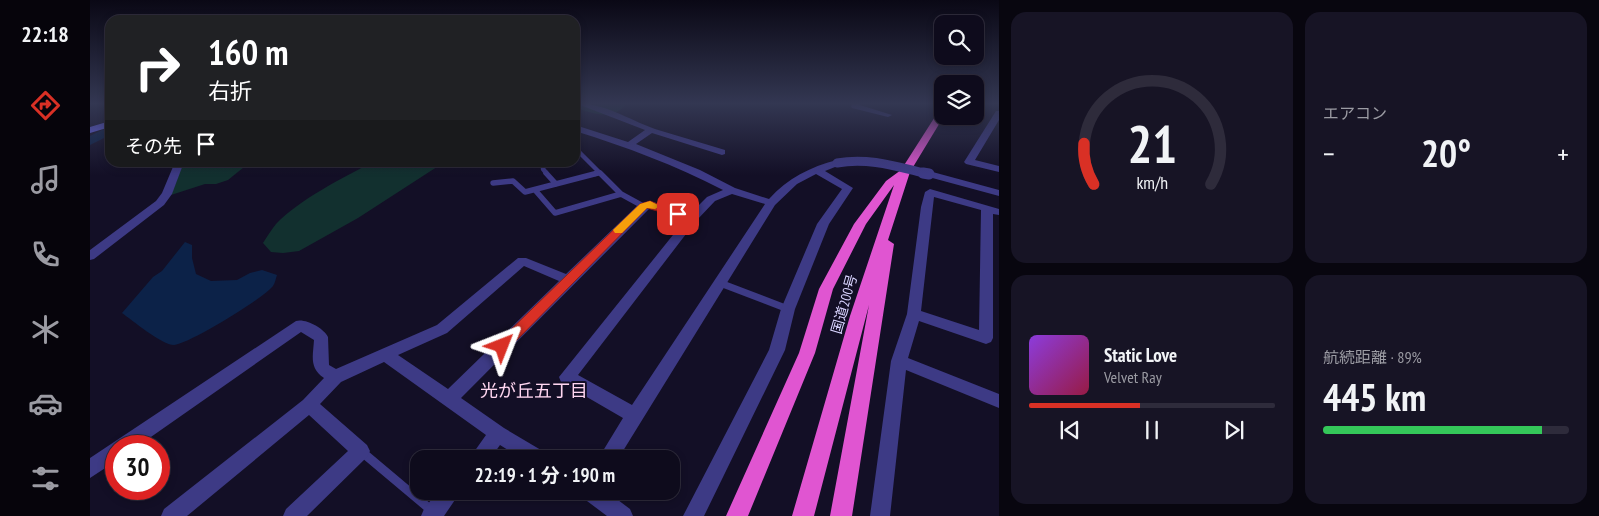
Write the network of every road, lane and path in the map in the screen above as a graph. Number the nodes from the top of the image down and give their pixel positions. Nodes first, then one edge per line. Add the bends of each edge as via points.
1 (644, 127) edge
2 (933, 127) edge
3 (992, 127) edge
4 (580, 130) edge
5 (651, 130) junction
6 (629, 145) junction
7 (722, 152) dead end
8 (580, 153) edge
9 (177, 167) edge
10 (543, 169) dead end
11 (816, 170) junction
12 (999, 170) edge
13 (905, 172) junction
14 (598, 173) junction
15 (934, 175) junction
16 (493, 183) dead end
17 (556, 184) junction
18 (535, 190) junction
19 (731, 190) junction
20 (930, 192) junction
21 (999, 193) edge
22 (621, 194) junction
23 (771, 203) junction
24 (893, 203) junction
25 (644, 206) junction
26 (993, 210) edge
27 (692, 219) junction
28 (90, 256) edge
29 (568, 280) junction
30 (720, 283) junction
31 (788, 309) junction
32 (914, 314) junction
33 (386, 355) junction
34 (899, 361) junction
35 (335, 377) junction
36 (449, 399) junction
37 (999, 401) edge
38 (309, 405) junction
39 (635, 416) junction
40 (498, 434) junction
41 (139, 435) edge
42 (485, 450) edge
43 (524, 450) edge
44 (613, 450) edge
45 (361, 452) junction
46 (105, 459) edge
47 (90, 469) edge
48 (445, 500) edge
49 (602, 500) edge
50 (434, 515) edge
51 (171, 516) edge
52 (293, 516) edge
53 (623, 516) edge
54 (692, 516) edge
55 (737, 516) edge
56 (803, 516) edge
57 (841, 516) edge
58 (880, 516) edge

1 - 5 street
2 - 13 highway, 国道200号
3 - 12 street via 969,162
4 - 6 street
5 - 6 street
5 - 7 street
6 - 19 street
8 - 14 lane
9 - 28 street via 167,194 160,203
10 - 17 lane
11 - 15 street, bridge via 849,160
11 - 23 street via 786,185
11 - 31 street via 848,188 823,224
13 - 24 highway, 国道200号
13 - 55 highway via 890,183 860,224 826,289 807,353
14 - 17 lane
14 - 22 lane
15 - 20 street
15 - 21 street
16 - 18 lane via 513,180 525,192
17 - 18 lane
18 - 22 lane via 555,214
19 - 23 street
19 - 27 street via 711,199
20 - 26 street
20 - 32 street
22 - 25 lane
23 - 30 street
24 - 56 highway, 国道200号
24 - 57 highway
25 - 27 street via 650,204
25 - 29 street
26 - 32 street via 986,338
27 - 39 street via 568,377
29 - 33 street via 522,261 442,329
29 - 36 street
30 - 31 lane
30 - 39 street
31 - 54 street via 777,350
32 - 34 street
33 - 35 street
33 - 36 street
34 - 37 street
34 - 58 street
35 - 38 street
35 - 41 street via 321,368 321,336 300,325
36 - 40 street
38 - 45 street
38 - 51 street
39 - 44 street
40 - 42 street
40 - 43 street
45 - 50 lane
45 - 52 street
46 - 47 street
48 - 50 street
49 - 53 street

